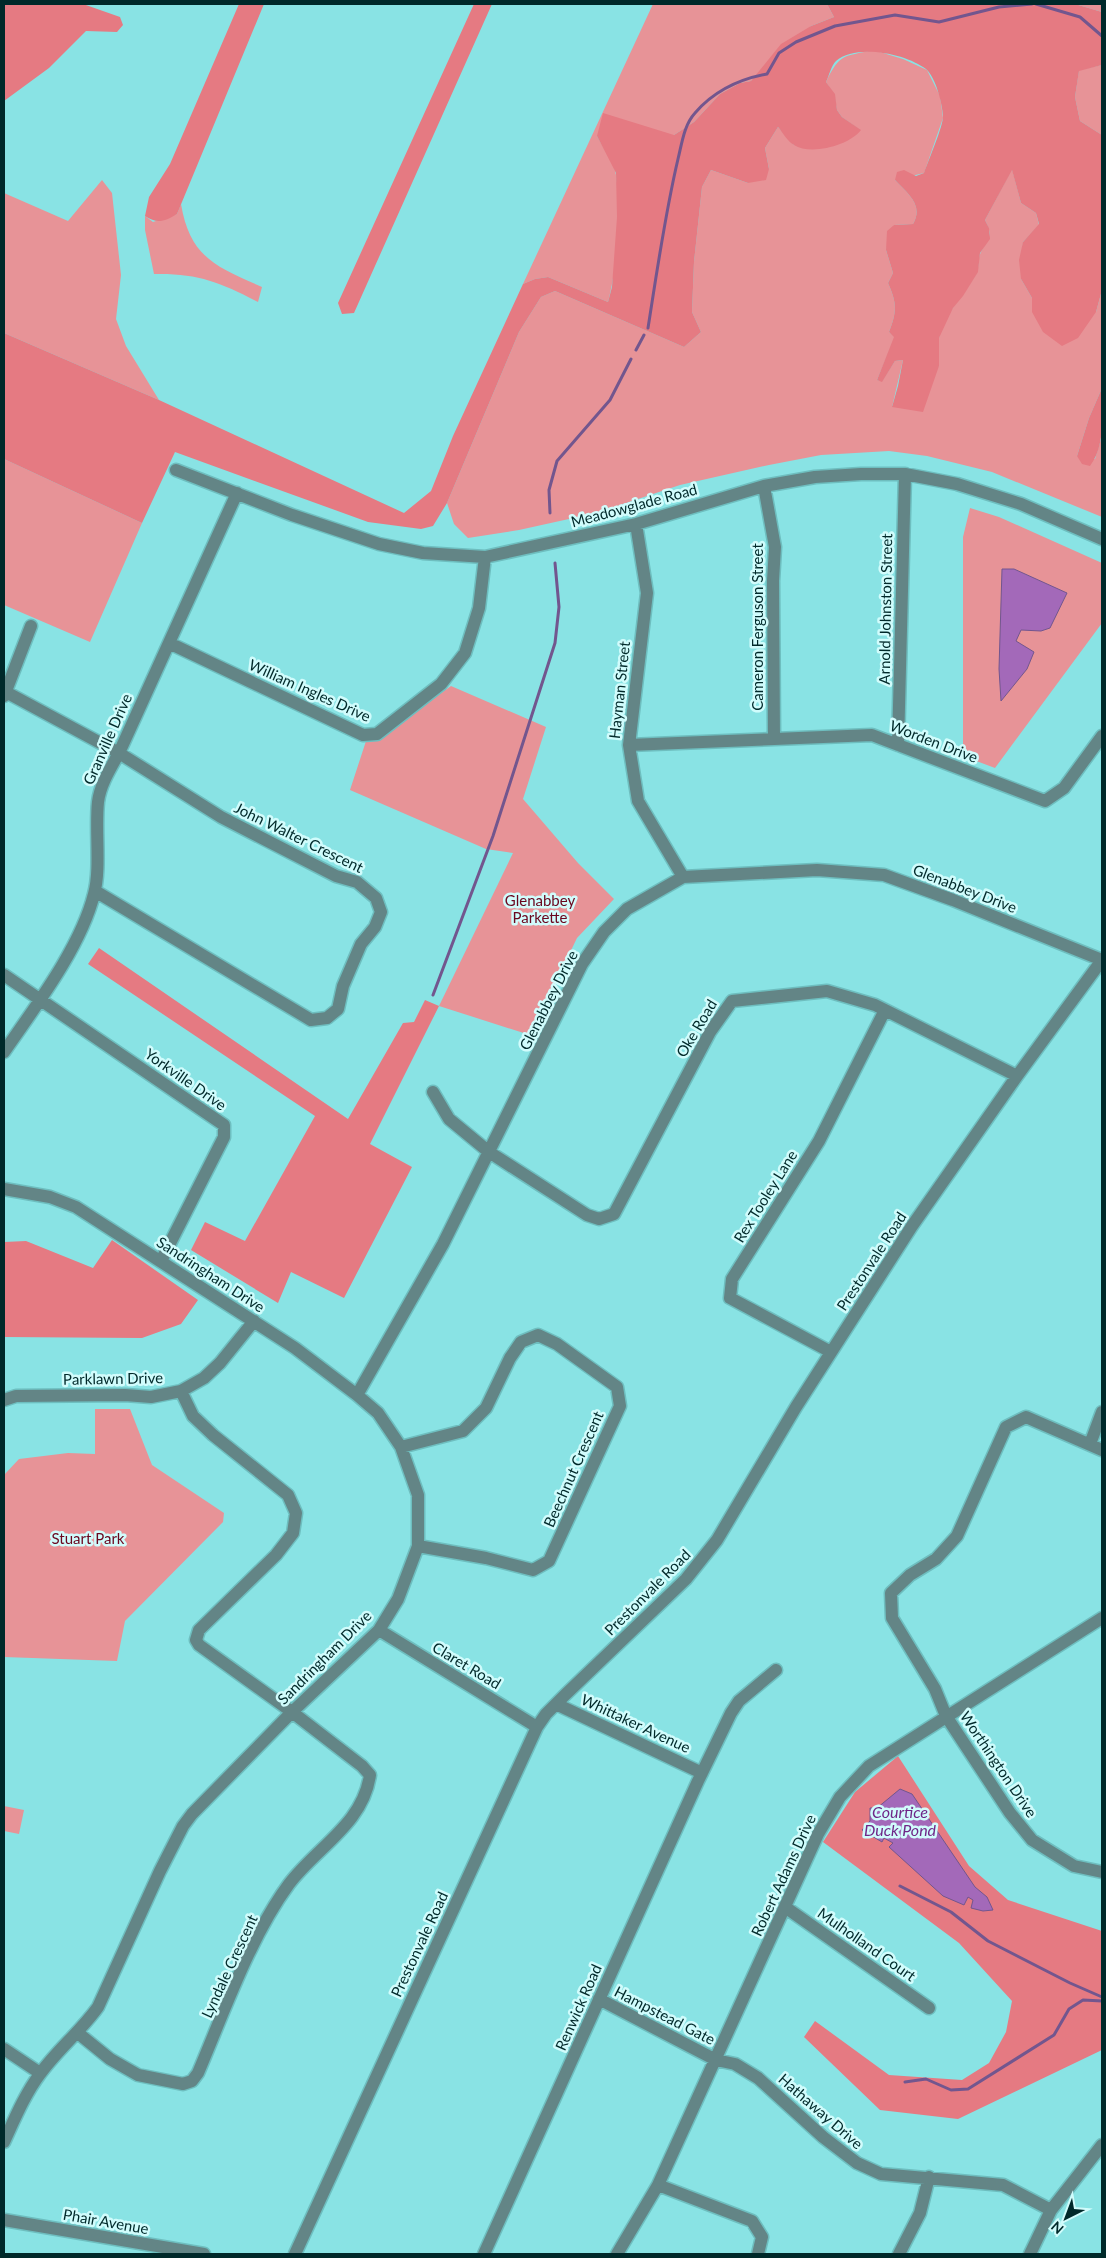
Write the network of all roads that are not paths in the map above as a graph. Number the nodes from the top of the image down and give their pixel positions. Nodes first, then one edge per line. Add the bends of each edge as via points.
1 (176, 470) dead end
2 (905, 474) junction
3 (764, 486) junction
4 (237, 493) junction
5 (636, 524) junction
6 (1102, 539) edge
7 (484, 557) junction
8 (31, 626) dead end
9 (169, 643) junction
10 (4, 693) edge
11 (1102, 736) edge
12 (774, 739) junction
13 (629, 745) junction
14 (898, 745) junction
15 (118, 753) junction
16 (683, 877) junction
17 (95, 891) junction
18 (1102, 960) edge
19 (4, 975) edge
20 (41, 998) junction
21 (885, 1010) junction
22 (4, 1052) edge
23 (1017, 1076) junction
24 (433, 1092) dead end
25 (489, 1152) junction
26 (4, 1189) edge
27 (161, 1261) junction
28 (254, 1321) junction
29 (831, 1352) junction
30 (181, 1391) junction
31 (357, 1395) junction
32 (4, 1400) edge
33 (1102, 1412) edge
34 (1090, 1444) junction
35 (401, 1447) junction
36 (1102, 1450) edge
37 (418, 1546) junction
38 (1102, 1618) edge
39 (379, 1630) junction
40 (776, 1670) dead end
41 (556, 1704) junction
42 (292, 1712) junction
43 (946, 1716) junction
44 (538, 1727) junction
45 (702, 1772) junction
46 (1102, 1872) edge
47 (785, 1907) junction
48 (599, 1999) junction
49 (929, 2008) dead end
50 (78, 2033) junction
51 (4, 2049) edge
52 (716, 2060) junction
53 (40, 2073) junction
54 (4, 2142) edge
55 (1102, 2145) edge
56 (929, 2177) junction
57 (658, 2185) junction
58 (1051, 2210) junction
59 (4, 2220) edge
60 (204, 2254) edge
61 (295, 2254) edge
62 (484, 2254) edge
63 (617, 2254) edge
64 (758, 2254) edge
65 (899, 2254) edge
66 (1030, 2254) edge

1 - 4 street, Meadowglade Road
2 - 3 street, Meadowglade Road via 815,477
2 - 6 street, Meadowglade Road via 957,484 1021,504
2 - 14 street, Arnold Johnston Street
3 - 5 street, Meadowglade Road
3 - 12 street, Cameron Ferguson Street via 775,547
4 - 7 street, Meadowglade Road via 379,544 423,553
4 - 9 street, Granville Drive
5 - 7 street, Meadowglade Road
5 - 13 street, Hayman Street via 647,592
7 - 9 street, William Ingles Drive via 479,608 465,653 441,684 377,734 363,735
8 - 10 street
9 - 15 street, Granville Drive
10 - 15 street
11 - 14 street, Worden Drive via 1064,788 1045,801
12 - 13 street, Worden Drive
12 - 14 street, Worden Drive via 872,735
13 - 16 street, Hayman Street via 638,801
15 - 17 street, Granville Drive via 98,801
15 - 17 street, John Walter Crescent via 221,817 336,876 357,882 376,898 381,912 375,927 361,944 343,986 338,1009 327,1018 311,1020
16 - 18 street, Glenabbey Drive via 816,870 884,875
16 - 25 street, Glenabbey Drive via 627,909 604,932 582,964
17 - 20 street, Granville Drive via 88,917
18 - 23 street, Prestonvale Road
19 - 20 street, Yorkville Drive
20 - 22 street, Granville Drive
20 - 27 street, Yorkville Drive via 224,1125 224,1137
21 - 23 street, Oke Road
21 - 25 street, Oke Road via 827,991 732,1001 710,1032 614,1214 599,1219 587,1215
21 - 29 street, Rex Tooley Lane via 819,1141 732,1279 730,1298
23 - 29 street, Prestonvale Road via 912,1226
24 - 25 street, Oke Road via 450,1119
25 - 31 street, Glenabbey Drive via 443,1244
26 - 27 street, Sandringham Drive via 50,1197 76,1207
27 - 28 street, Sandringham Drive
28 - 30 street, Parklawn Drive via 220,1363 204,1378
28 - 31 street, Sandringham Drive
29 - 41 street, Prestonvale Road via 701,1562
30 - 32 street, Parklawn Drive via 151,1397 16,1396
30 - 42 street via 193,1416 288,1496 296,1513 293,1533 276,1555 199,1630 196,1640 198,1646
31 - 35 street, Sandringham Drive via 378,1413
33 - 34 street
34 - 36 street
34 - 43 street, Worthington Drive via 1026,1417 1006,1427 957,1536 936,1559 910,1575 891,1593 892,1618 935,1689
35 - 37 street, Sandringham Drive via 418,1495
35 - 37 street, Beechnut Crescent via 463,1431 486,1408 521,1342 538,1334 617,1387 620,1406 549,1561 533,1570
37 - 39 street, Sandringham Drive via 398,1600
38 - 43 street, Robert Adams Drive
39 - 42 street, Sandringham Drive
39 - 44 street, Claret Road
40 - 45 street, Renwick Road via 739,1701
41 - 44 street, Prestonvale Road
41 - 45 street, Whittaker Avenue
42 - 50 street, Sandringham Drive via 183,1826 98,2007
42 - 50 street, Lyndale Crescent via 362,1766 370,1775 368,1788 357,1812 290,1883 256,1940 198,2073 192,2081 183,2084 138,2075 110,2059
43 - 46 street, Worthington Drive via 1010,1813 1032,1840 1074,1866
43 - 47 street, Robert Adams Drive via 869,1766 840,1797 818,1834
44 - 61 street, Prestonvale Road
45 - 48 street, Renwick Road
47 - 49 street, Mulholland Court
47 - 52 street, Robert Adams Drive
48 - 52 street, Hampstead Gate
48 - 62 street, Renwick Road
50 - 53 street, Sandringham Drive
51 - 53 street
52 - 56 street, Hathaway Drive via 735,2064 758,2078 857,2163 881,2174
52 - 57 street, Robert Adams Drive
53 - 54 street, Sandringham Drive via 22,2102
55 - 58 street
56 - 58 street, Hathaway Drive via 1003,2185
56 - 65 street via 920,2213
57 - 63 street, Robert Adams Drive
57 - 64 street via 752,2221 762,2238
58 - 66 street
59 - 60 street, Phair Avenue

